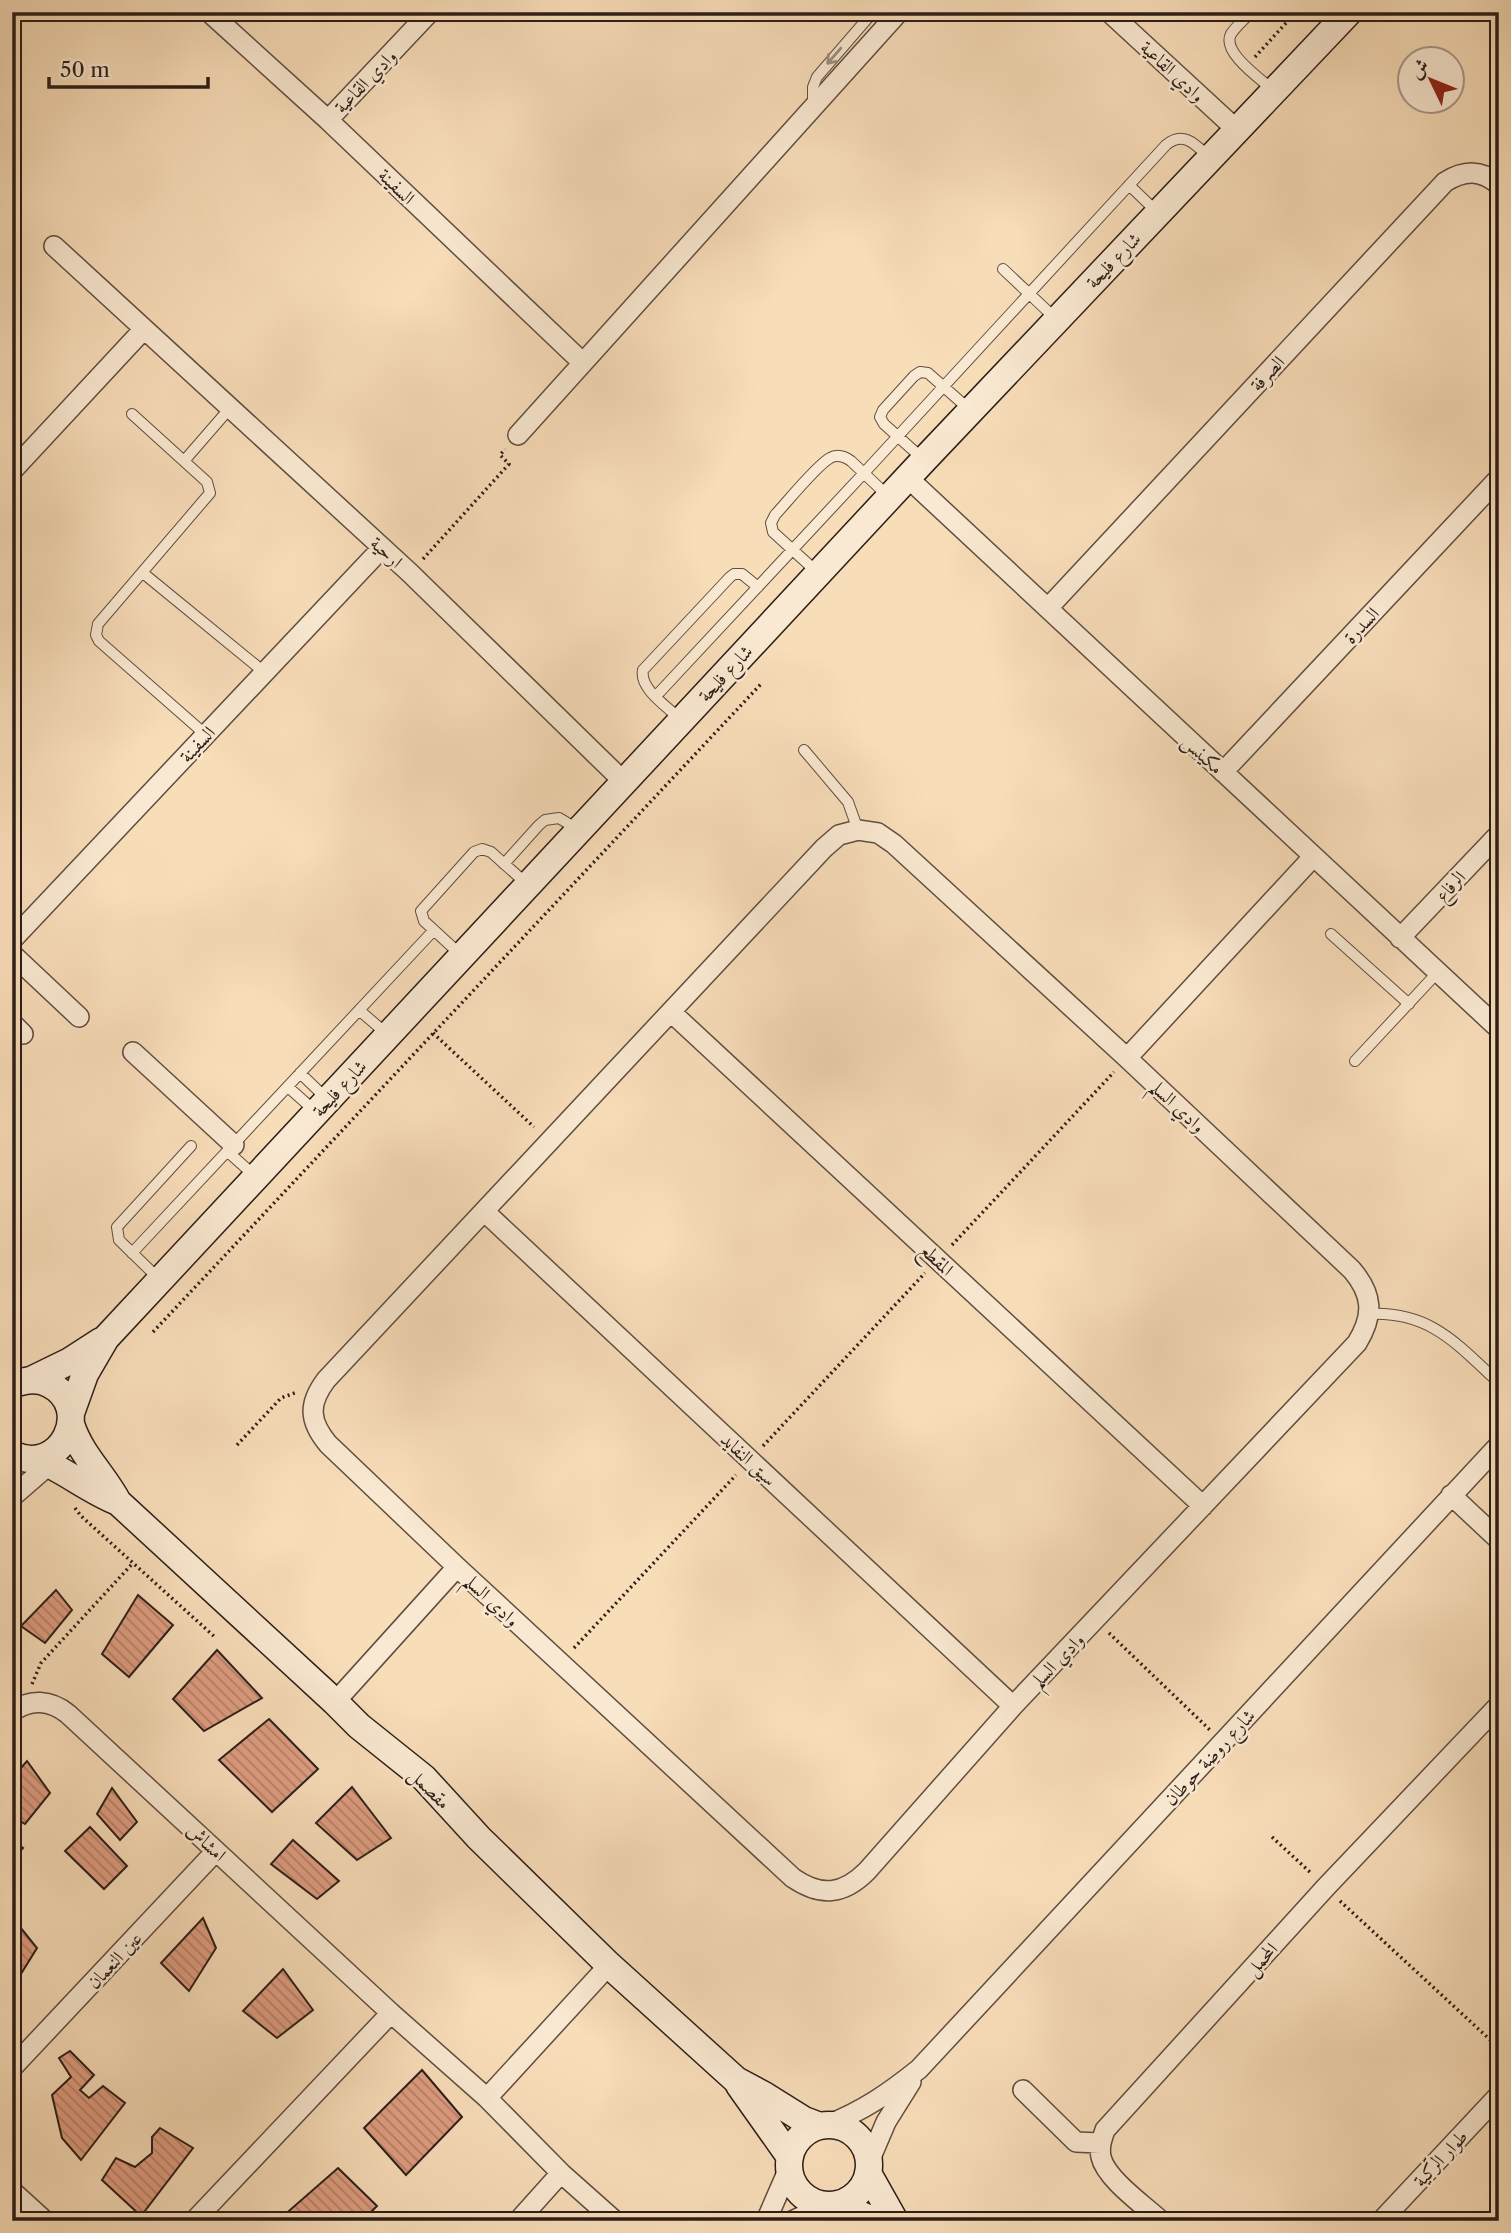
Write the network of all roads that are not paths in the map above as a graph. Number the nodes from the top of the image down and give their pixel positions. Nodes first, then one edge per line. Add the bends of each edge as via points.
1 (209, 12) edge
2 (430, 12) edge
3 (873, 12) edge
4 (899, 12) edge
5 (1109, 12) edge
6 (1251, 12) edge
7 (1349, 12) edge
8 (1274, 91) junction
9 (813, 108) junction
10 (328, 120) junction
11 (1237, 130) junction
12 (1210, 158) junction
13 (1499, 184) edge
14 (1129, 185) junction
15 (1158, 213) junction
16 (54, 246) dead end
17 (1003, 269) dead end
18 (1029, 294) junction
19 (1057, 320) junction
20 (144, 329) junction
21 (583, 363) junction
22 (944, 387) junction
23 (230, 408) junction
24 (971, 411) junction
25 (132, 414) dead end
26 (518, 435) road end
27 (898, 437) junction
28 (184, 461) junction
29 (916, 469) junction
30 (12, 471) edge
31 (864, 473) junction
32 (1499, 478) edge
33 (890, 497) junction
34 (382, 548) junction
35 (792, 550) junction
36 (143, 573) junction
37 (818, 574) junction
38 (758, 587) junction
39 (1048, 608) junction
40 (264, 672) junction
41 (656, 696) junction
42 (681, 721) junction
43 (206, 735) junction
44 (804, 750) dead end
45 (1223, 772) junction
46 (624, 782) junction
47 (858, 830) junction
48 (579, 831) junction
49 (1499, 834) edge
50 (1313, 857) junction
51 (504, 864) junction
52 (528, 886) junction
53 (434, 930) junction
54 (1331, 934) dead end
55 (1400, 938) junction
56 (12, 940) edge
57 (12, 954) edge
58 (462, 956) junction
59 (1437, 973) junction
60 (1409, 1004) junction
61 (359, 1010) junction
62 (671, 1012) junction
63 (79, 1017) dead end
64 (1499, 1029) edge
65 (389, 1035) junction
66 (133, 1052) dead end
67 (1127, 1058) junction
68 (1355, 1061) dead end
69 (300, 1073) junction
70 (288, 1087) junction
71 (323, 1106) junction
72 (191, 1146) dead end
73 (231, 1148) junction
74 (256, 1177) junction
75 (485, 1212) junction
76 (132, 1253) junction
77 (160, 1280) junction
78 (1369, 1314) junction
79 (106, 1338) junction
80 (19, 1381) edge
81 (1499, 1383) edge
82 (71, 1418) junction
83 (1499, 1445) edge
84 (32, 1458) edge
85 (1451, 1495) junction
86 (12, 1497) edge
87 (118, 1502) junction
88 (1203, 1506) junction
89 (1499, 1540) edge
90 (457, 1567) junction
91 (335, 1702) junction
92 (1499, 1705) edge
93 (1013, 1706) junction
94 (12, 1712) edge
95 (216, 1851) junction
96 (609, 1965) junction
97 (391, 2013) junction
98 (12, 2068) edge
99 (919, 2069) junction
100 (736, 2080) junction
101 (1023, 2090) dead end
102 (1499, 2095) edge
103 (487, 2098) junction
104 (823, 2126) junction
105 (1100, 2143) junction
106 (789, 2163) junction
107 (869, 2167) junction
108 (561, 2173) junction
109 (12, 2191) edge
110 (832, 2205) junction
111 (45, 2221) edge
112 (194, 2221) edge
113 (517, 2221) edge
114 (615, 2221) edge
115 (766, 2221) edge
116 (792, 2221) edge
117 (875, 2221) edge
118 (895, 2221) edge
119 (1161, 2221) edge
120 (1381, 2221) edge

1 - 10 street, السفينة
2 - 10 street, وادي القاعية
3 -> 9 lane via 817,77
4 - 9 street
5 - 11 street, وادي القاعية
6 - 8 lane via 1231,34 1232,52
7 - 8 street, شارع فليحة
8 - 11 street, شارع فليحة
9 - 21 street
10 - 21 street, السفينة
11 - 12 street, شارع فليحة
12 - 14 lane via 1179,137
12 - 15 street, شارع فليحة
13 - 39 street, الصرفة via 1470,172 1445,182
14 - 15 lane
14 - 18 lane
15 - 19 street, شارع فليحة
16 - 20 street, ارحية
17 - 18 lane
18 - 19 lane
18 - 22 lane
19 - 24 street, شارع فليحة
20 - 23 street, ارحية
20 - 30 street
21 - 26 street
22 - 24 lane
22 - 27 lane
22 - 27 lane via 924,372 906,384 880,417
23 - 28 lane
23 - 34 street, ارحية
24 - 29 street, شارع فليحة
25 - 28 lane
27 - 29 lane
27 - 31 lane
28 - 36 lane via 206,482 210,494
29 - 33 street, شارع فليحة
29 - 39 street, مكينس
31 - 33 lane
31 - 35 lane
31 - 35 lane via 838,456 816,471 771,523 773,532
32 - 45 street, السدرة
33 - 37 street, شارع فليحة
34 - 40 street, السفينة
34 - 46 street, ارحية
35 - 37 lane
35 - 38 lane
36 - 40 lane
36 - 43 lane via 98,624 96,635
37 - 42 street, شارع فليحة
38 - 41 lane
38 - 41 lane via 742,574 730,577 647,665 643,682
39 - 45 street, مكينس
40 - 43 street, السفينة
41 - 42 lane
42 - 46 street, شارع فليحة
43 - 56 street, السفينة
44 - 47 lane via 848,802
45 - 50 street, مكينس
46 - 48 street, شارع فليحة
47 - 62 street via 839,835 824,848
47 - 67 street, وادي السلم via 878,833 894,844
48 - 51 lane via 559,818 545,820
48 - 52 street, شارع فليحة
49 - 55 street, الرفاع
50 - 55 street, مكينس
50 - 67 street
51 - 52 lane
51 - 53 lane via 486,850 474,852 421,911
52 - 58 street, شارع فليحة
53 - 58 lane
53 - 61 lane
54 - 60 lane
55 - 59 street, مكينس
57 - 63 street
58 - 65 street, شارع فليحة
59 - 60 lane
59 - 64 street, مكينس
60 - 68 lane
61 - 65 lane
61 - 69 lane
62 - 75 street
62 - 88 street, المقطع
65 - 71 street, شارع فليحة
66 - 73 street
67 - 78 street, وادي السلم via 1352,1270 1363,1283
69 - 70 lane
69 - 71 lane
70 - 71 lane
70 - 73 lane
71 - 74 street, شارع فليحة
72 - 76 lane via 117,1227 119,1240
73 - 74 lane
73 - 76 lane
74 - 77 street, شارع فليحة
75 - 90 street, وادي السلم via 335,1370 317,1392 313,1405 319,1433
75 - 93 street, سيق النفايد
76 - 77 lane
77 - 79 street, شارع فليحة
78 - 81 lane via 1402,1315 1433,1326
78 - 88 street, وادي السلم via 1357,1343
79 - 80 street, شارع فليحة via 70,1361
79 - 82 street, شارع فليحة via 85,1374
80 - 82 street, مقصمل via 52,1386 67,1402
82 - 84 street, شارع فليحة via 69,1434
82 - 87 street, مقصمل via 81,1447
83 - 85 street, شارع روضة حوطان
84 - 86 street via 34,1479
84 - 87 street, مقصمل
85 - 89 street
85 - 99 street, شارع روضة حوطان
87 - 91 street, مقصمل
88 - 93 street, وادي السلم
90 - 91 street, وادي السلم
90 - 93 street, وادي السلم via 807,1887 840,1890 855,1883
91 - 96 street, مقصمل via 424,1778
92 - 105 street, المحمل via 1114,2119
94 - 95 street, امشاش via 32,1702 51,1704 68,1713
95 - 97 street, امشاش
95 - 98 street, عين النعمان
96 - 100 street, مقصمل
96 - 103 street
97 - 103 street, امشاش
97 - 112 street
99 - 104 street, شارع روضة حوطان via 867,2108
99 - 107 street, شارع روضة حوطان via 886,2122
100 - 104 street, مقصمل via 789,2112
100 - 106 street, مقصمل
101 - 105 street via 1076,2142
102 - 120 street, طوار الرّكية
103 - 108 street, امشاش
104 - 106 street via 801,2137
104 - 107 street via 839,2126 859,2139
105 - 119 street via 1107,2170
106 - 110 street via 797,2190 815,2203
106 - 115 street
107 - 110 street via 858,2193
107 - 118 street
108 - 113 street
108 - 114 street, امشاش
109 - 111 street
110 - 116 street
110 - 117 street

